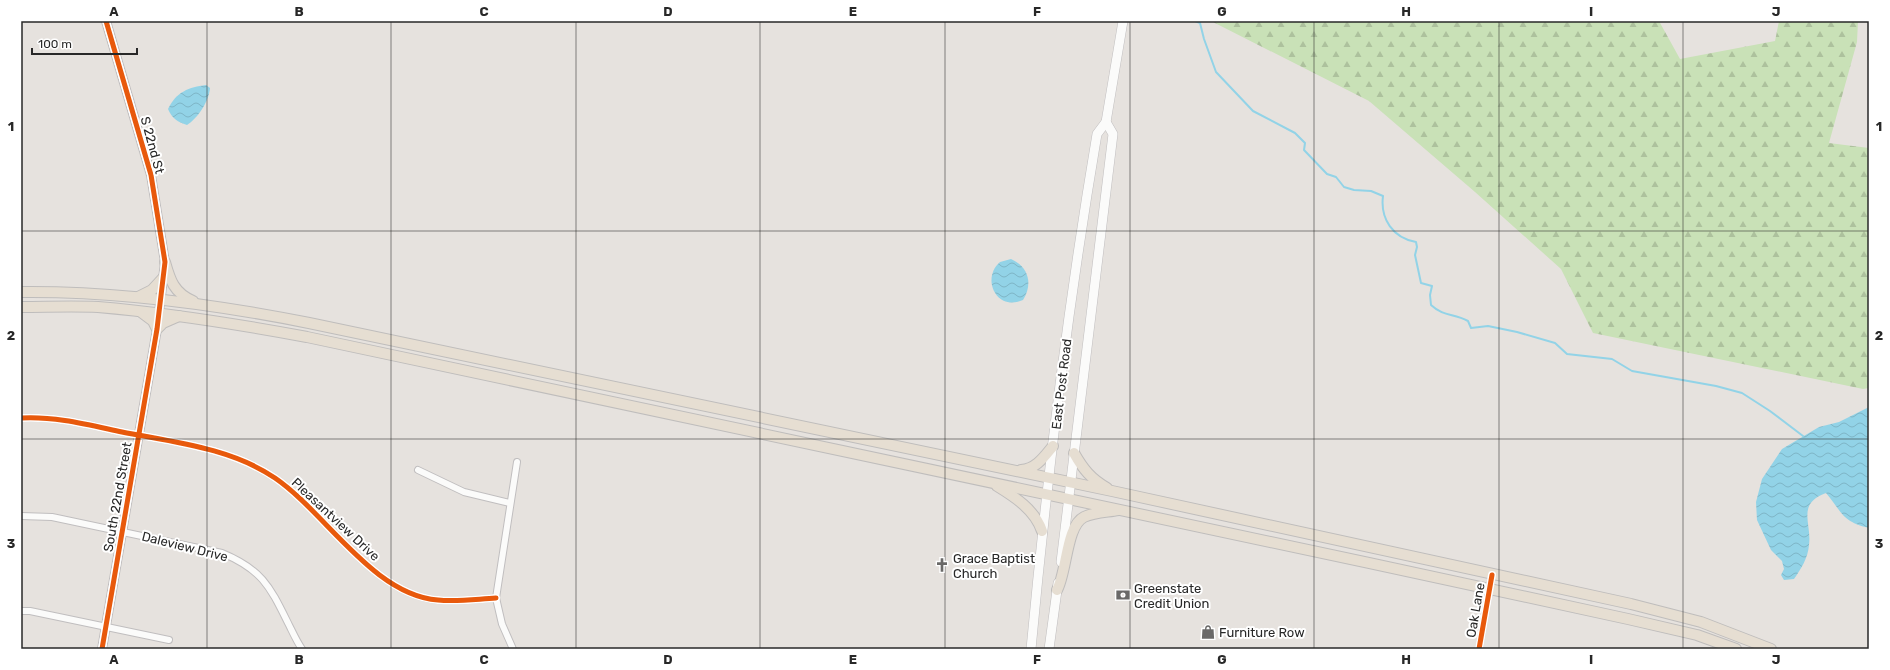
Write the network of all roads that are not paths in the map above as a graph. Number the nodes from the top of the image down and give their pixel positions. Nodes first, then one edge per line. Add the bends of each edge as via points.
1 (106, 21) edge
2 (1123, 21) edge
3 (1106, 122) junction
4 (165, 262) junction
5 (164, 277) junction
6 (21, 292) edge
7 (138, 297) junction
8 (162, 299) junction
9 (198, 304) junction
10 (21, 306) edge
11 (140, 311) junction
12 (159, 313) junction
13 (179, 316) junction
14 (157, 329) junction
15 (21, 418) edge
16 (140, 435) junction
17 (1054, 446) junction
18 (1074, 453) junction
19 (517, 462) dead end
20 (418, 470) dead end
21 (1015, 471) junction
22 (1049, 478) junction
23 (990, 482) junction
24 (1070, 482) junction
25 (1112, 491) junction
26 (1047, 494) junction
27 (1069, 498) junction
28 (510, 503) junction
29 (1125, 509) junction
30 (21, 516) edge
31 (1042, 530) junction
32 (122, 531) junction
33 (1492, 575) junction
34 (1489, 588) junction
35 (1057, 590) junction
36 (496, 598) junction
37 (21, 610) edge
38 (106, 627) junction
39 (169, 640) dead end
40 (102, 649) edge
41 (302, 649) edge
42 (513, 649) edge
43 (1031, 649) edge
44 (1049, 649) edge
45 (1479, 649) edge
46 (1736, 649) edge
47 (1771, 649) edge

1 - 4 street, S 22nd St via 151,175
2 - 3 main road, East Post Road
3 - 17 main road, East Post Road via 1097,134 1082,221
3 - 18 main road, East Post Road via 1113,134
4 - 5 street, S 22nd St
4 - 9 highway via 174,287 185,298
5 - 7 highway via 158,285
5 - 8 street, South 22nd Street
6 - 7 highway via 96,293
7 - 8 highway
8 - 9 highway
8 - 12 street, South 22nd Street
9 - 21 highway via 309,323
10 - 11 highway via 96,307
11 - 12 highway
11 - 14 highway via 153,321
12 - 13 highway
12 - 14 street, South 22nd Street
13 - 14 highway via 163,323
13 - 23 highway via 306,337
14 - 16 street, South 22nd Street
15 - 16 street, Pleasantview Drive via 53,418
16 - 32 street, South 22nd Street
16 - 36 street, Pleasantview Drive via 228,456 274,477 295,493 377,574 395,586 417,596 437,600
17 - 21 highway via 1030,469
17 - 22 main road, East Post Road
18 - 24 main road, East Post Road
18 - 25 highway via 1091,478
19 - 28 street
20 - 28 street via 464,492
21 - 22 highway
22 - 24 highway
22 - 26 main road, East Post Road
23 - 26 highway
23 - 31 highway via 1022,503 1038,520
24 - 25 highway
24 - 27 main road, East Post Road
25 - 33 highway
26 - 27 highway
26 - 31 main road, East Post Road
27 - 29 highway
27 - 35 main road, East Post Road
28 - 36 street
29 - 34 highway
29 - 35 highway via 1083,518 1075,527 1062,580
30 - 32 street, Daleview Drive via 52,517
31 - 43 main road, East Post Road
32 - 38 street, South 22nd Street
32 - 41 street, Daleview Drive via 222,553 252,568 271,588
33 - 34 street, Oak Lane
33 - 47 highway via 1675,615 1728,631
34 - 45 street, Oak Lane
34 - 46 highway via 1664,626
35 - 44 main road, East Post Road
36 - 42 street via 502,624
37 - 38 street
38 - 39 street
38 - 40 street, South 22nd Street

